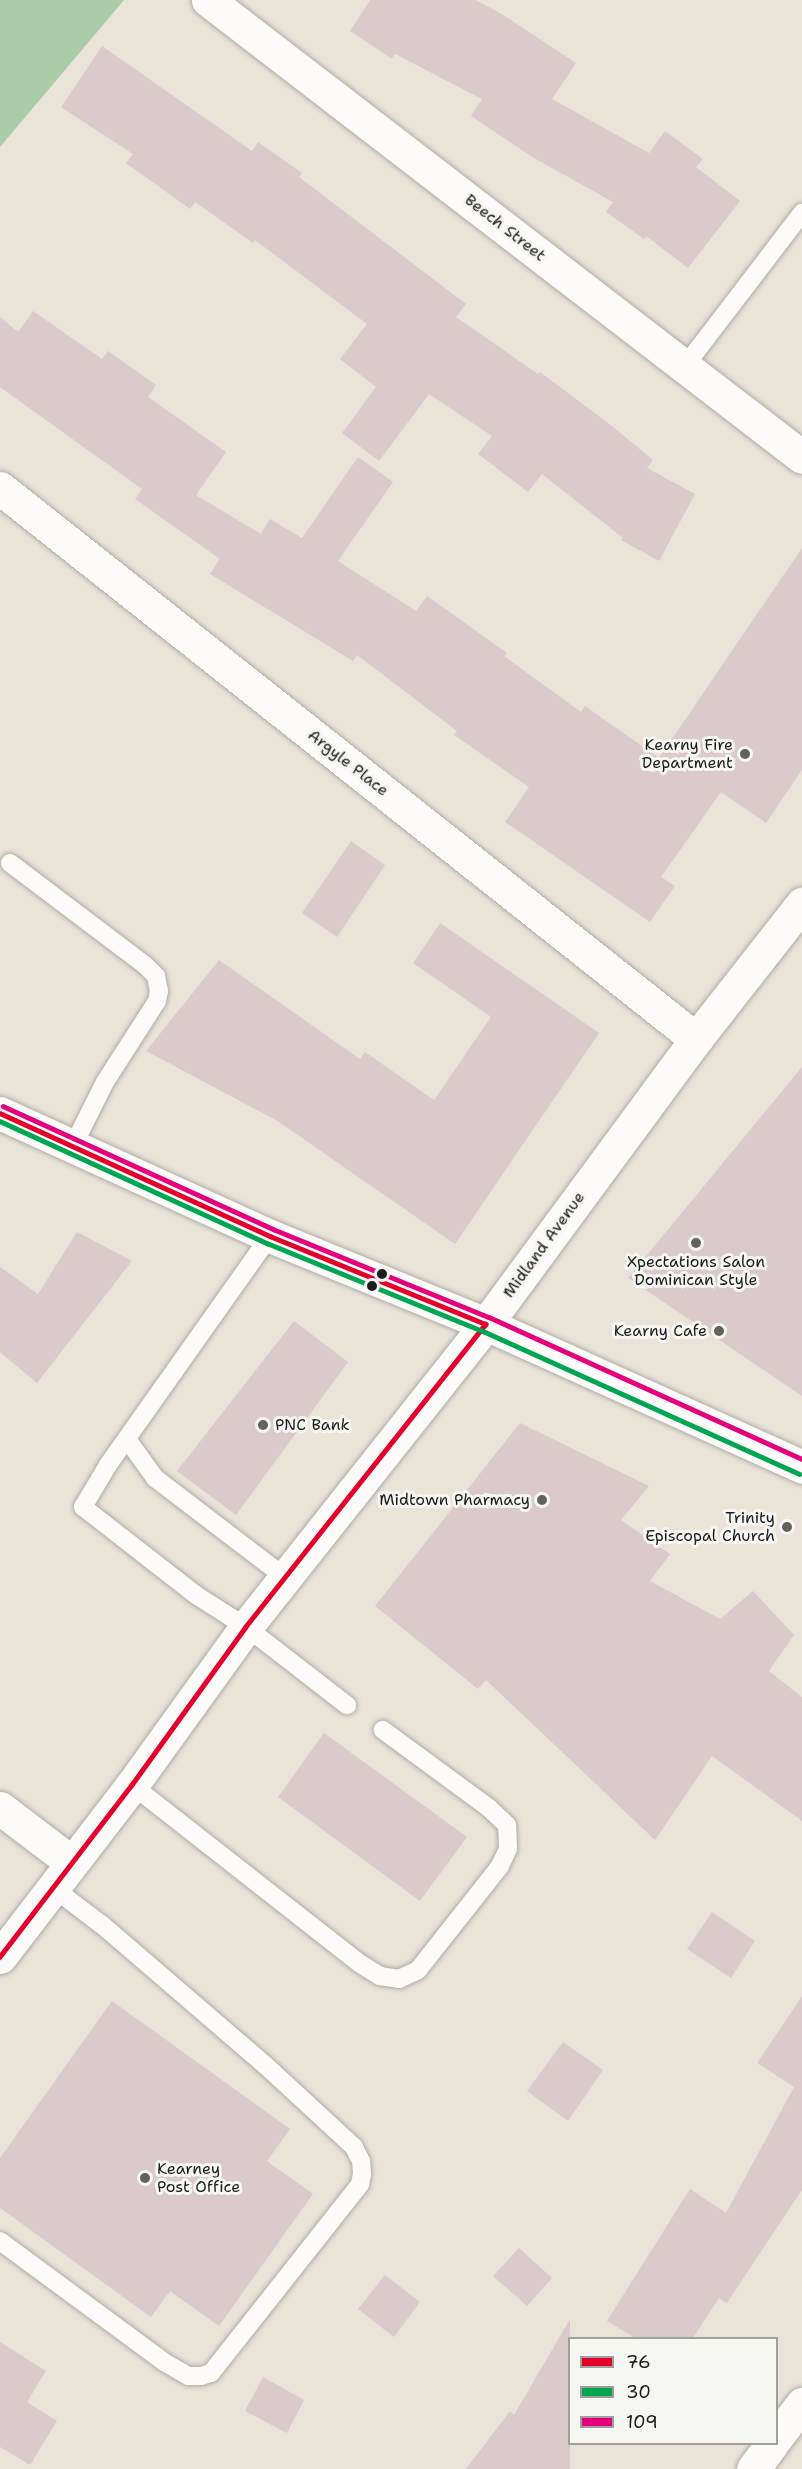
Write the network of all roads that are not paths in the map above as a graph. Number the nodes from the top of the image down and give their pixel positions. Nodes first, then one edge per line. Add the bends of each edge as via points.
1 (208, 0) edge
2 (802, 213) edge
3 (685, 366) junction
4 (802, 457) edge
5 (0, 488) edge
6 (10, 863) dead end
7 (802, 904) edge
8 (696, 1039) junction
9 (0, 1113) edge
10 (73, 1146) junction
11 (270, 1236) junction
12 (486, 1324) junction
13 (126, 1438) junction
14 (802, 1467) edge
15 (286, 1578) junction
16 (246, 1627) junction
17 (347, 1705) dead end
18 (383, 1730) dead end
19 (132, 1785) junction
20 (0, 1808) edge
21 (62, 1875) junction
22 (0, 1957) edge
23 (0, 2241) edge
24 (802, 2404) edge
25 (778, 2437) edge
26 (771, 2445) edge
27 (753, 2469) edge

1 - 3 street, Beech Street
2 - 3 lane
3 - 4 street, Beech Street
5 - 8 street, Argyle Place
6 - 10 lane via 156,976 157,1001 105,1082
7 - 8 street, Midland Avenue
8 - 12 street, Midland Avenue
9 - 10 street
10 - 11 street
11 - 12 street
11 - 13 lane
12 - 14 street
12 - 15 street, Midland Avenue
13 - 15 lane via 155,1478
13 - 16 lane via 83,1507 196,1595
15 - 16 street, Midland Avenue
16 - 17 lane
16 - 19 street, Midland Avenue
18 - 19 lane via 507,1825 508,1849 500,1866 418,1970 399,1979 380,1976 359,1963
19 - 21 street, Midland Avenue
20 - 21 street
21 - 22 street, Midland Avenue
21 - 23 lane via 102,1925 354,2147 362,2174 360,2184 211,2373 201,2376 188,2376 164,2362
24 - 25 street
26 - 27 street

